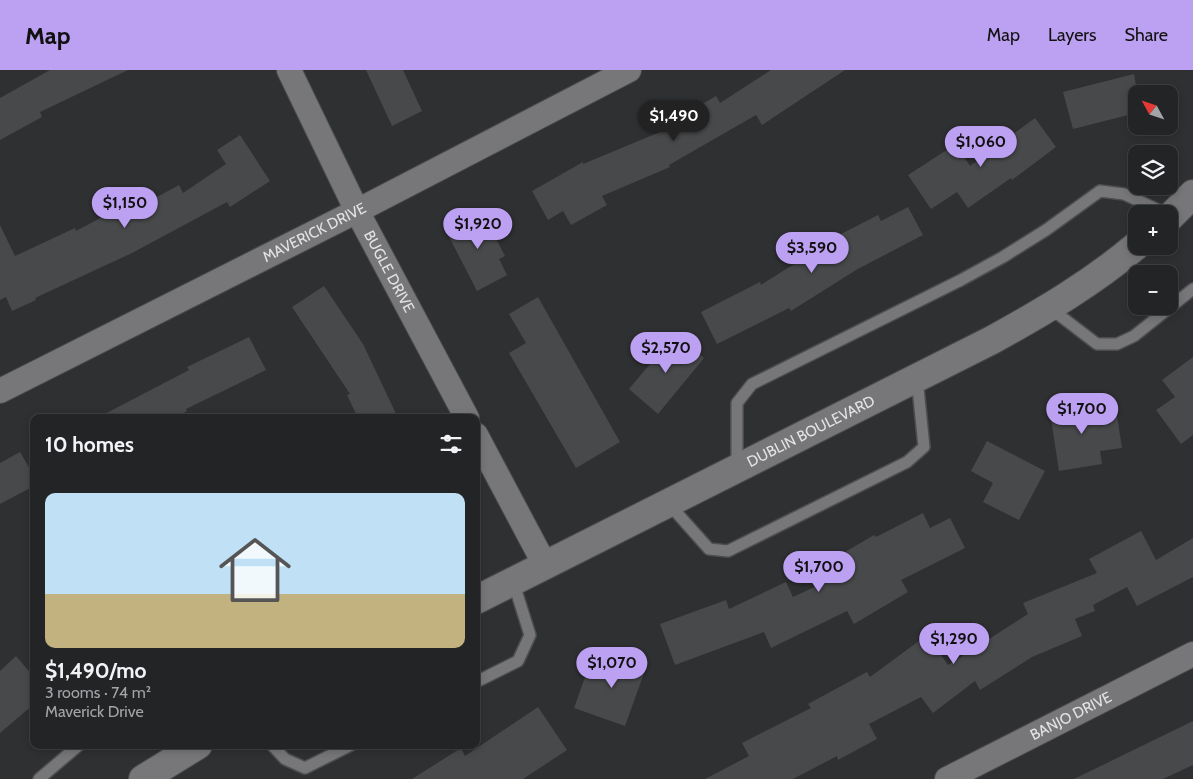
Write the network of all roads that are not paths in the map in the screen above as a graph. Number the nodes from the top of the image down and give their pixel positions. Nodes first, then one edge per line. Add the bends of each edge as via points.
1 (289, 70) edge
2 (628, 70) edge
3 (1193, 194) edge
4 (1148, 205) edge
5 (1178, 207) edge
6 (357, 211) junction
7 (1128, 252) edge
8 (1193, 290) edge
9 (1050, 308) junction
10 (917, 378) junction
11 (0, 391) edge
12 (465, 414) edge
13 (480, 443) edge
14 (737, 468) junction
15 (668, 503) junction
16 (545, 565) junction
17 (513, 581) junction
18 (480, 598) edge
19 (1193, 654) edge
20 (480, 680) edge
21 (73, 749) edge
22 (192, 749) edge
23 (275, 749) edge
24 (343, 749) edge
25 (39, 779) edge
26 (144, 779) edge
27 (947, 779) edge

1 - 6 street, BUGLE DRIVE
2 - 6 street, MAVERICK DRIVE
3 - 5 main road
4 - 14 lane via 1124,194 1100,191 1004,257 752,384 737,403
6 - 11 street, MAVERICK DRIVE
6 - 12 street, BUGLE DRIVE
7 - 9 main road, DUBLIN BOULEVARD
8 - 9 lane via 1134,336 1117,344 1097,344
9 - 10 main road, DUBLIN BOULEVARD
10 - 14 main road, DUBLIN BOULEVARD
10 - 15 lane via 924,447 907,462 728,551 709,549
13 - 16 street
14 - 15 main road, DUBLIN BOULEVARD
15 - 16 main road, DUBLIN BOULEVARD
16 - 17 main road, DUBLIN BOULEVARD
17 - 18 main road, DUBLIN BOULEVARD
17 - 20 lane via 530,635 518,661
19 - 27 street, BANJO DRIVE
21 - 25 lane
22 - 26 main road
23 - 24 lane via 284,759 305,768

